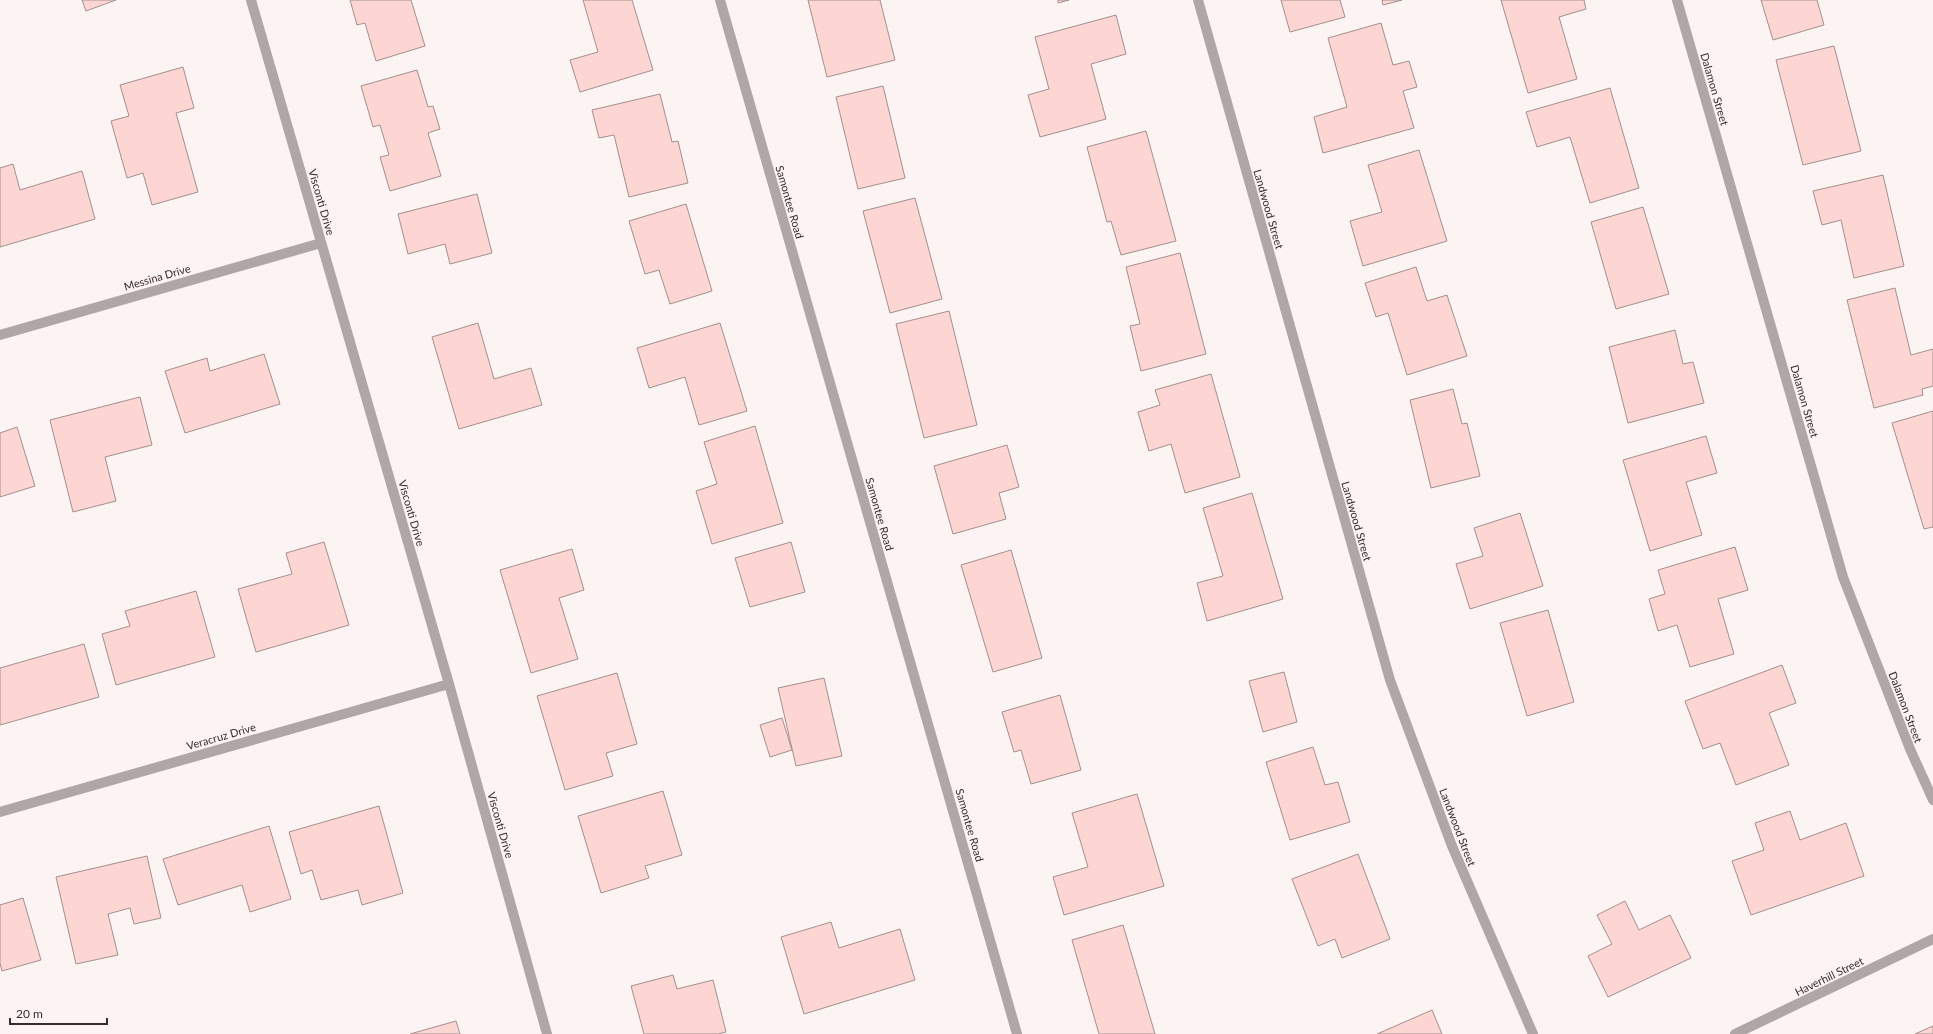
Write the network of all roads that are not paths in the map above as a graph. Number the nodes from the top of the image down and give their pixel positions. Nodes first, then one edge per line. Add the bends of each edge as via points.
1 (251, 0) edge
2 (720, 0) edge
3 (1198, 0) edge
4 (1677, 0) edge
5 (321, 243) junction
6 (0, 335) edge
7 (449, 684) junction
8 (1933, 800) edge
9 (0, 812) edge
10 (1933, 939) edge
11 (547, 1034) edge
12 (1017, 1034) edge
13 (1533, 1034) edge
14 (1735, 1034) edge

1 - 5 street, Visconti Drive
2 - 12 street, Samontee Road
3 - 13 street, Landwood Street via 1390,680 1452,846
4 - 8 street, Dalamon Street via 1843,577 1910,749
5 - 6 street, Messina Drive
5 - 7 street, Visconti Drive
7 - 9 street, Veracruz Drive
7 - 11 street, Visconti Drive
10 - 14 street, Haverhill Street

